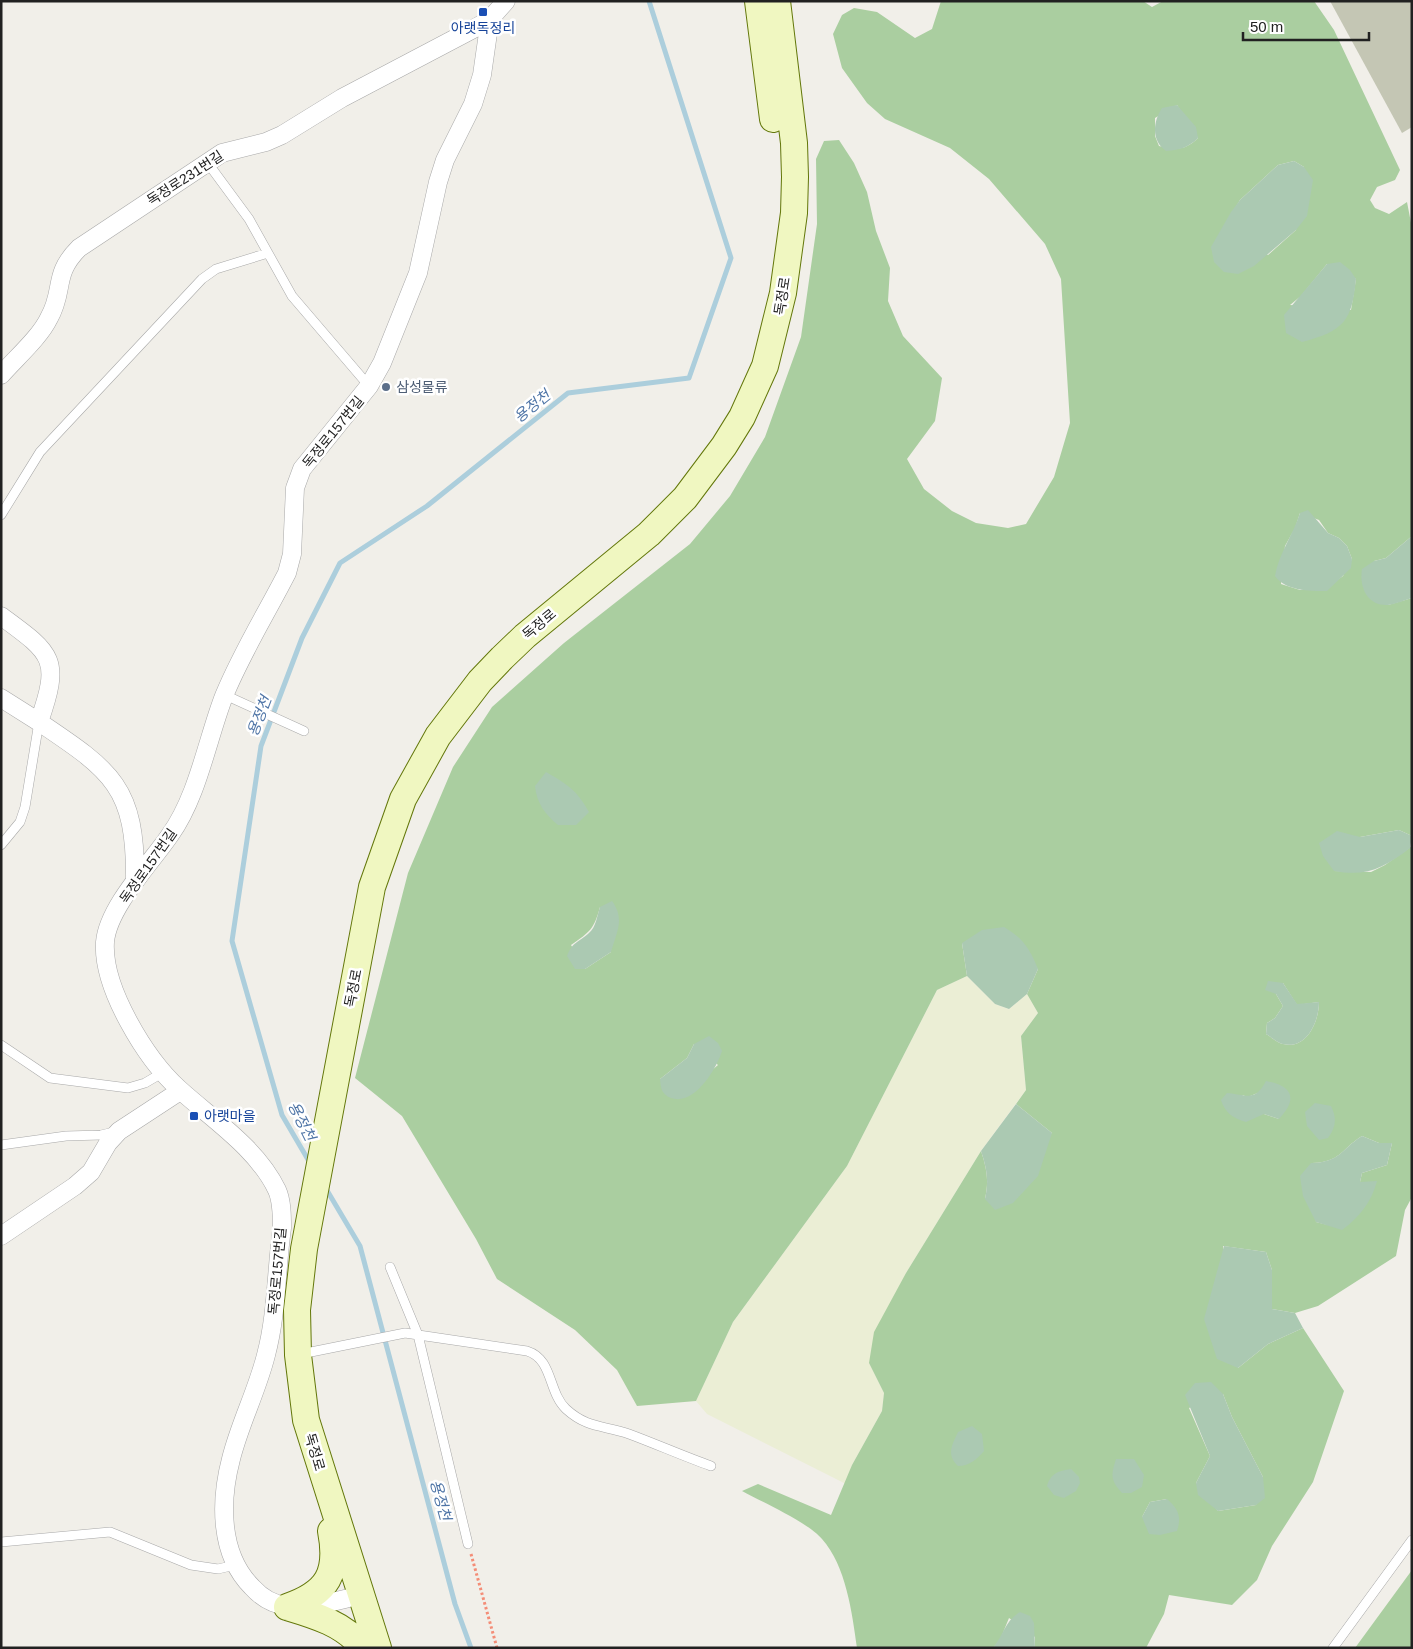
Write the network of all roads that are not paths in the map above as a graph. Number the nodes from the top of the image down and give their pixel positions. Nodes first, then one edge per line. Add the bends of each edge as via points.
1 (506, 1) edge
2 (751, 1) edge
3 (758, 1) edge
4 (777, 1) edge
5 (490, 18) junction
6 (763, 35) junction
7 (207, 162) junction
8 (268, 253) junction
9 (787, 261) junction
10 (1, 375) edge
11 (369, 386) junction
12 (1, 515) edge
13 (1, 616) edge
14 (225, 695) junction
15 (1, 698) edge
16 (39, 722) junction
17 (304, 731) dead end
18 (1, 845) edge
19 (135, 880) junction
20 (1, 1045) edge
21 (162, 1074) junction
22 (180, 1091) junction
23 (119, 1131) junction
24 (1, 1145) edge
25 (1, 1236) edge
26 (390, 1268) dead end
27 (418, 1335) junction
28 (298, 1355) junction
29 (315, 1454) junction
30 (711, 1466) dead end
31 (1412, 1540) edge
32 (1, 1542) edge
33 (468, 1544) road end
34 (235, 1565) junction
35 (362, 1595) junction
36 (287, 1606) junction
37 (363, 1648) edge
38 (378, 1648) edge
39 (1334, 1648) edge

1 - 5 street, 독정로231번길
2 - 6 street
3 - 6 street, 독정로
4 - 9 street, 독정로 via 794,143 794,213
5 - 7 street, 독정로231번길 via 342,98 282,135 266,142 237,147
5 - 11 street, 독정로157번길 via 482,75 473,104 445,160 418,273 382,363
6 - 9 street, 독정로
7 - 8 lane via 249,219
7 - 10 street, 독정로231번길 via 79,248 68,259 61,272 55,306 48,321
8 - 11 lane via 292,296
8 - 12 lane via 223,266 202,279 40,452
9 - 28 street, 독정로 via 779,316 765,366 742,418 704,475 649,534 502,658 438,736 403,799 372,887 346,1023 304,1249 297,1310
11 - 14 street, 독정로157번길 via 302,469 295,488 292,554 287,573
13 - 16 street via 43,648 50,662 52,678
14 - 17 lane
14 - 19 street, 독정로157번길 via 182,817
15 - 16 street
16 - 18 lane via 25,808 20,822
16 - 19 street via 88,755 117,787 127,807 132,828
19 - 21 street, 독정로157번길 via 109,927 105,941 107,961 127,1018
20 - 21 lane via 50,1078 128,1088
21 - 22 street, 독정로157번길
22 - 23 street
22 - 34 street, 독정로157번길 via 235,1137 267,1174 277,1191 281,1210 282,1228 270,1340 226,1482 224,1522
23 - 24 lane
23 - 25 street via 91,1172 76,1186
26 - 27 lane
27 - 28 lane via 405,1333
27 - 30 lane via 536,1354 565,1408 590,1425 628,1434
27 - 33 lane
28 - 29 street, 독정로 via 306,1420
29 - 35 street, 독정로
29 - 36 street via 335,1552 334,1565 320,1590 308,1599
31 - 39 lane
32 - 34 lane via 110,1532 191,1565 218,1569
34 - 36 street, 독정로157번길 via 257,1594
35 - 36 street, 독정로157번길 via 325,1603
35 - 38 street, 독정로
36 - 37 street via 332,1624

